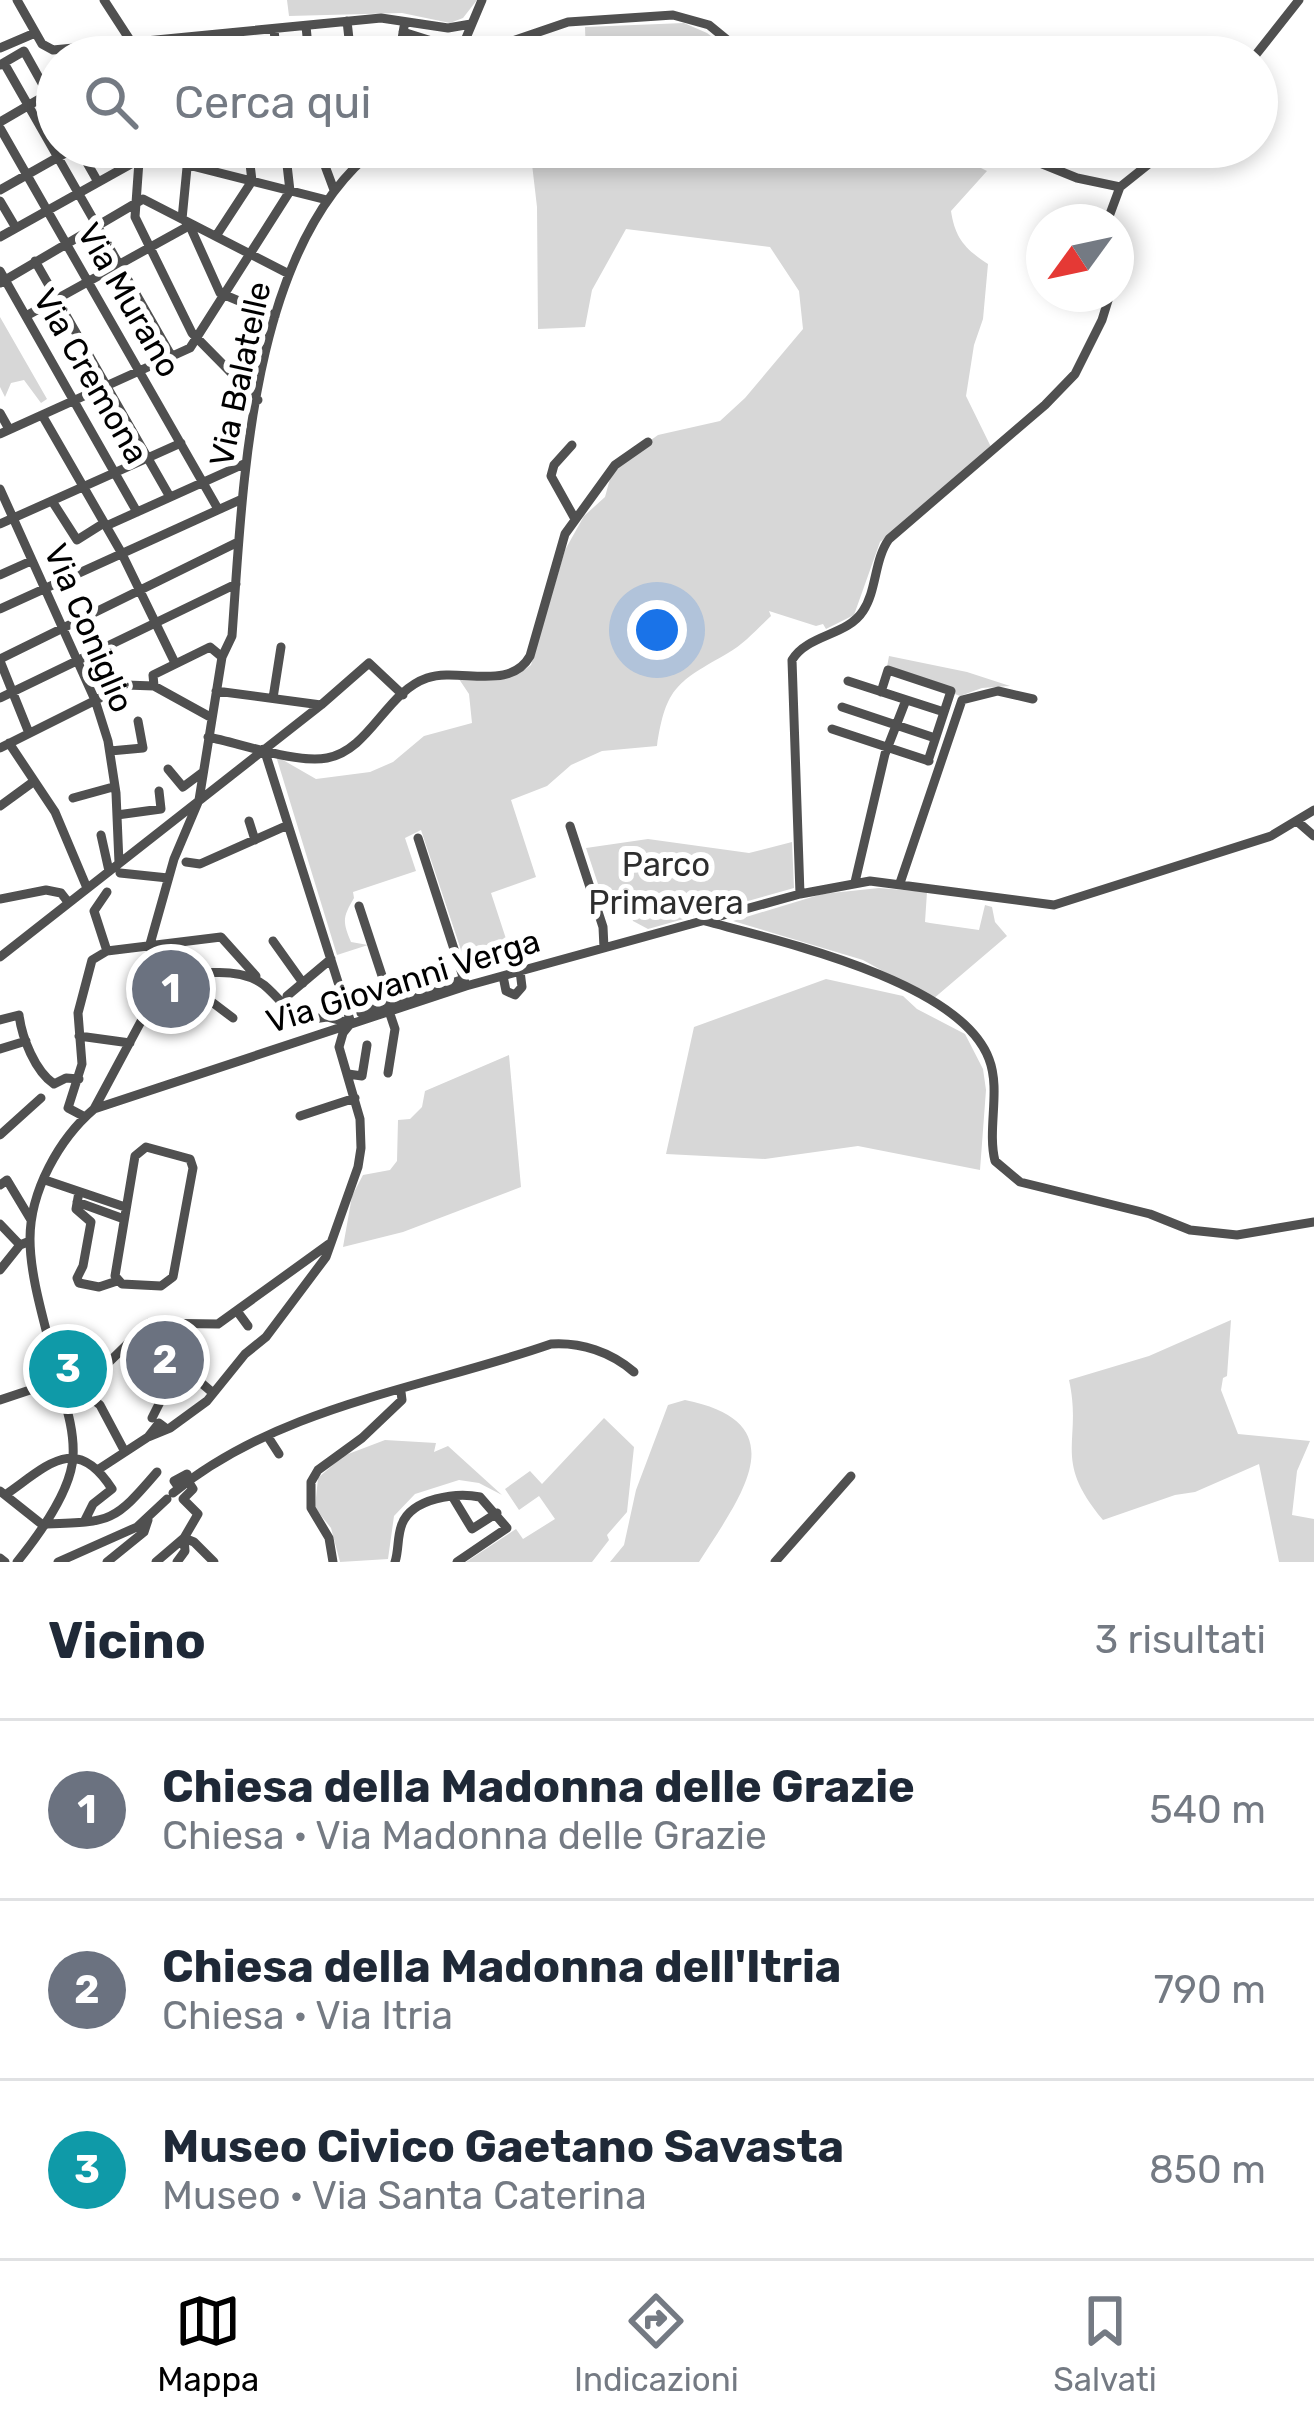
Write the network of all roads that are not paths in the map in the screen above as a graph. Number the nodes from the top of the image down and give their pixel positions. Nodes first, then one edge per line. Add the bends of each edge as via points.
1 (16, 0) edge
2 (482, 0) edge
3 (1299, 0) edge
4 (105, 1) edge
5 (347, 21) junction
6 (472, 24) junction
7 (426, 25) junction
8 (306, 26) junction
9 (405, 26) junction
10 (274, 30) junction
11 (0, 32) edge
12 (35, 33) junction
13 (236, 34) joint
14 (37, 36) edge
15 (129, 36) edge
16 (201, 36) edge
17 (275, 36) edge
18 (307, 36) edge
19 (349, 36) edge
20 (403, 36) edge
21 (424, 36) edge
22 (448, 36) edge
23 (467, 36) edge
24 (526, 36) edge
25 (722, 36) edge
26 (1271, 36) edge
27 (3, 47) edge
28 (2, 64) edge
29 (36, 75) edge
30 (36, 101) edge
31 (28, 106) junction
32 (36, 120) edge
33 (0, 125) edge
34 (40, 168) edge
35 (64, 168) edge
36 (89, 168) edge
37 (123, 168) edge
38 (137, 168) edge
39 (188, 168) edge
40 (200, 168) edge
41 (250, 168) edge
42 (287, 168) edge
43 (324, 168) edge
44 (353, 168) edge
45 (1052, 168) edge
46 (1144, 168) edge
47 (27, 175) junction
48 (252, 181) junction
49 (98, 182) junction
50 (1120, 187) junction
51 (0, 190) edge
52 (290, 191) junction
53 (78, 193) junction
54 (331, 195) junction
55 (0, 201) edge
56 (135, 202) junction
57 (1114, 204) edge
58 (47, 211) junction
59 (185, 221) junction
60 (96, 225) junction
61 (16, 228) junction
62 (216, 236) junction
63 (0, 237) edge
64 (66, 243) junction
65 (149, 246) junction
66 (250, 253) junction
67 (35, 262) junction
68 (118, 264) junction
69 (289, 274) junction
70 (2, 278) edge
71 (87, 281) junction
72 (224, 295) junction
73 (56, 299) junction
74 (1104, 312) edge
75 (26, 316) junction
76 (275, 316) junction
77 (196, 338) junction
78 (172, 357) junction
79 (139, 371) junction
80 (106, 386) junction
81 (258, 400) junction
82 (74, 401) junction
83 (0, 413) edge
84 (42, 415) junction
85 (5, 431) edge
86 (648, 442) dead end
87 (181, 443) junction
88 (572, 445) dead end
89 (148, 458) junction
90 (246, 463) junction
91 (115, 473) junction
92 (202, 480) junction
93 (84, 487) junction
94 (0, 489) edge
95 (169, 495) junction
96 (242, 499) junction
97 (52, 501) junction
98 (218, 509) junction
99 (136, 510) junction
100 (13, 518) junction
101 (575, 519) junction
102 (0, 524) edge
103 (105, 524) junction
104 (238, 542) junction
105 (121, 553) junction
106 (31, 561) junction
107 (0, 575) edge
108 (236, 584) junction
109 (43, 588) junction
110 (140, 590) junction
111 (0, 609) edge
112 (156, 623) junction
113 (62, 628) junction
114 (227, 642) junction
115 (210, 647) junction
116 (281, 647) dead end
117 (222, 657) junction
118 (0, 660) edge
119 (77, 661) junction
120 (174, 661) junction
121 (848, 681) dead end
122 (154, 686) junction
123 (219, 691) junction
124 (12, 692) junction
125 (881, 692) junction
126 (403, 695) junction
127 (0, 698) edge
128 (273, 698) junction
129 (1033, 699) dead end
130 (95, 700) junction
131 (906, 700) junction
132 (321, 705) junction
133 (842, 707) dead end
134 (944, 712) junction
135 (139, 721) dead end
136 (897, 725) junction
137 (210, 727) junction
138 (832, 729) dead end
139 (29, 733) junction
140 (107, 736) junction
141 (935, 738) junction
142 (92, 741) dead end
143 (4, 746) edge
144 (889, 748) junction
145 (264, 749) junction
146 (110, 752) junction
147 (934, 763) junction
148 (167, 769) dead end
149 (203, 772) junction
150 (33, 782) junction
151 (113, 788) junction
152 (159, 791) dead end
153 (74, 798) dead end
154 (199, 800) junction
155 (0, 806) edge
156 (1314, 810) edge
157 (117, 815) junction
158 (249, 821) dead end
159 (1298, 822) junction
160 (288, 825) junction
161 (570, 826) dead end
162 (101, 835) dead end
163 (1314, 836) edge
164 (418, 838) dead end
165 (255, 840) junction
166 (186, 862) dead end
167 (116, 869) junction
168 (168, 878) junction
169 (0, 881) edge
170 (855, 882) junction
171 (900, 884) junction
172 (87, 888) junction
173 (107, 892) dead end
174 (800, 894) junction
175 (2, 898) edge
176 (68, 902) junction
177 (359, 906) dead end
178 (704, 920) junction
179 (603, 927) junction
180 (273, 940) dead end
181 (150, 944) junction
182 (617, 944) junction
183 (604, 948) junction
184 (106, 951) junction
185 (0, 957) edge
186 (331, 958) junction
187 (520, 971) junction
188 (502, 976) junction
189 (179, 977) junction
190 (156, 982) junction
191 (303, 982) junction
192 (262, 983) junction
193 (465, 983) junction
194 (287, 996) dead end
195 (390, 1007) junction
196 (233, 1018) dead end
197 (0, 1020) edge
198 (350, 1020) junction
199 (79, 1036) junction
200 (310, 1037) junction
201 (26, 1041) junction
202 (130, 1043) junction
203 (368, 1045) dead end
204 (0, 1049) edge
205 (346, 1070) junction
206 (388, 1073) dead end
207 (79, 1079) junction
208 (101, 1092) junction
209 (41, 1098) dead end
210 (356, 1098) junction
211 (111, 1102) junction
212 (90, 1113) junction
213 (300, 1116) dead end
214 (0, 1135) edge
215 (45, 1180) junction
216 (0, 1185) edge
217 (78, 1197) junction
218 (124, 1213) junction
219 (32, 1220) junction
220 (1314, 1222) edge
221 (1, 1228) edge
222 (334, 1241) junction
223 (25, 1243) junction
224 (308, 1258) junction
225 (4, 1265) edge
226 (319, 1270) junction
227 (117, 1281) junction
228 (237, 1311) junction
229 (248, 1326) dead end
230 (50, 1340) junction
231 (634, 1372) dead end
232 (57, 1373) junction
233 (400, 1391) junction
234 (216, 1392) junction
235 (91, 1395) junction
236 (0, 1400) edge
237 (69, 1408) junction
238 (152, 1418) dead end
239 (268, 1437) junction
240 (123, 1448) junction
241 (279, 1454) dead end
242 (73, 1458) junction
243 (99, 1469) junction
244 (157, 1472) dead end
245 (851, 1476) dead end
246 (179, 1487) junction
247 (3, 1493) edge
248 (452, 1496) junction
249 (507, 1498) dead end
250 (495, 1510) junction
251 (148, 1520) junction
252 (84, 1522) junction
253 (46, 1526) junction
254 (184, 1538) junction
255 (96, 1545) junction
256 (331, 1561) edge
257 (17, 1562) edge
258 (58, 1562) edge
259 (82, 1562) edge
260 (107, 1562) edge
261 (156, 1562) edge
262 (177, 1562) edge
263 (214, 1562) edge
264 (394, 1562) edge
265 (457, 1562) edge
266 (775, 1562) edge

1 - 12 street
2 - 6 street
3 - 26 street
4 - 15 street
5 - 8 street
5 - 9 street
5 - 19 street
6 - 7 street
6 - 23 street
7 - 9 street
7 - 22 street
8 - 10 street
8 - 18 street
9 - 20 street
9 - 21 street
10 - 13 street
10 - 17 street
11 - 27 street
12 - 14 street
12 - 27 street
13 - 16 street
24 - 25 street via 568,22 673,16
28 - 29 street via 24,51
28 - 31 street
30 - 31 street
31 - 32 street
31 - 33 street
33 - 47 street, Via Murano
34 - 47 street
35 - 53 street
36 - 49 street
37 - 49 street
38 - 56 street
39 - 59 street
40 - 48 street
41 - 48 street
42 - 52 street
43 - 54 street
44 - 54 street, Via Balatelle
45 - 50 street
46 - 50 street
47 - 51 street
47 - 58 street, Via Murano
48 - 52 street
48 - 62 street
49 - 53 street
50 - 57 street
52 - 54 street
52 - 66 street
53 - 58 street
53 - 60 street
54 - 69 street, Via Balatelle
55 - 61 street
56 - 59 street
56 - 60 street
56 - 65 street
58 - 61 street
58 - 64 street, Via Murano
59 - 62 street
59 - 65 street
59 - 72 street
60 - 64 street
60 - 68 street
61 - 63 street
62 - 66 street
64 - 67 street
64 - 71 street, Via Murano
65 - 68 street
65 - 77 street
66 - 69 street
66 - 72 street
67 - 70 street
67 - 73 street
68 - 71 street
68 - 78 street
69 - 76 street, Via Balatelle
70 - 75 street, Via Cremona
71 - 73 street
71 - 79 street, Via Murano
72 - 76 street
72 - 77 street
73 - 75 street
73 - 80 street
74 - 174 street via 1076,374 889,538 856,618 792,660
75 - 82 street, Via Cremona
76 - 81 street, Via Balatelle
77 - 78 street
77 - 81 street
78 - 79 street
79 - 80 street
79 - 87 street, Via Murano
80 - 82 street
80 - 89 street
81 - 90 street, Via Balatelle
82 - 84 street
82 - 91 street, Via Cremona
83 - 85 street
84 - 85 street
84 - 93 street
86 - 101 street via 614,465
87 - 89 street
87 - 92 street, Via Murano
88 - 101 street via 551,476
89 - 91 street
89 - 95 street
90 - 92 street
90 - 96 street, Via Balatelle
91 - 93 street
91 - 99 street, Via Cremona
92 - 95 street
92 - 98 street, Via Murano
93 - 97 street
93 - 103 street
94 - 100 street, Via Coniglio
95 - 99 street
96 - 98 street
96 - 104 street, Via Balatelle
97 - 100 street
97 - 103 street via 77,540
98 - 105 street
99 - 103 street
100 - 102 street
100 - 106 street, Via Coniglio
101 - 126 street via 525,664 499,676 427,678
103 - 105 street
104 - 108 street, Via Balatelle
104 - 110 street
105 - 109 street
105 - 110 street
106 - 107 street
106 - 109 street, Via Coniglio
108 - 112 street
108 - 114 street, Via Balatelle
109 - 111 street
109 - 113 street, Via Coniglio
110 - 112 street
110 - 113 street
112 - 119 street
112 - 120 street
113 - 118 street
113 - 119 street, Via Coniglio
114 - 115 street
114 - 117 street, Via Balatelle
115 - 117 street
115 - 120 street
116 - 128 street
117 - 123 street, Via Balatelle
118 - 124 street
119 - 124 street
119 - 130 street, Via Coniglio
120 - 122 street via 155,672
121 - 125 street
122 - 130 street via 140,682
122 - 137 street
123 - 128 street
123 - 137 street, Via Balatelle
124 - 127 street
124 - 139 street
125 - 131 street
125 - 134 street via 888,670 951,691
126 - 132 street via 369,663
126 - 145 street via 339,755
128 - 132 street
129 - 147 street via 998,691 962,700
130 - 139 street
130 - 140 street, Via Coniglio
131 - 134 street
131 - 136 street
132 - 145 street
133 - 136 street
134 - 141 street
135 - 146 street via 143,748
136 - 141 street
136 - 144 street
137 - 145 street
137 - 149 street, Via Balatelle
138 - 144 street
139 - 143 street
140 - 142 street
140 - 146 street, Via Coniglio
141 - 147 street
143 - 150 street
144 - 147 street
144 - 170 street
145 - 154 street
145 - 160 street
146 - 151 street, Via Coniglio
147 - 171 street
148 - 149 street via 183,787
149 - 154 street, Via Balatelle
150 - 155 street
150 - 172 street via 56,812
151 - 153 street
151 - 157 street, Via Coniglio
152 - 157 street via 161,808
154 - 167 street
154 - 168 street, Via Balatelle
156 - 159 street, Via Giovanni Verga
157 - 167 street, Via Coniglio
158 - 165 street
159 - 163 street
159 - 171 street, Via Giovanni Verga via 1069,902 1040,905
160 - 165 street
160 - 186 street
161 - 179 street
162 - 167 street
164 - 193 street
165 - 166 street via 200,864
167 - 168 street
167 - 172 street
168 - 181 street, Via Balatelle
169 - 175 street
170 - 171 street, Via Giovanni Verga
170 - 174 street, Via Giovanni Verga
172 - 176 street
173 - 184 street via 92,911
174 - 178 street, Via Giovanni Verga
175 - 176 street via 46,890
176 - 185 street
177 - 195 street
178 - 182 street, Via Giovanni Verga
178 - 220 street via 865,968 970,1028 991,1063 995,1161 1020,1182 1190,1230 1237,1235
179 - 182 street
179 - 183 street
180 - 191 street
181 - 184 street
181 - 190 street
181 - 192 street via 221,938
182 - 183 street, Via Giovanni Verga
183 - 187 street, Via Giovanni Verga
184 - 199 street via 92,960
186 - 191 street
186 - 198 street
187 - 188 street, Via Giovanni Verga
187 - 188 street via 515,995
188 - 193 street, Via Giovanni Verga
189 - 190 street
189 - 192 street via 230,973
189 - 196 street
190 - 202 street
191 - 194 street
192 - 198 street via 298,1021
193 - 195 street, Via Giovanni Verga
195 - 198 street, Via Giovanni Verga
195 - 206 street
197 - 201 street via 19,1015
198 - 200 street, Via Giovanni Verga
198 - 205 street via 339,1047
199 - 202 street
199 - 207 street
200 - 205 street via 328,1043
200 - 211 street, Via Giovanni Verga
201 - 204 street
201 - 207 street via 44,1077 54,1084
202 - 208 street
203 - 205 street via 362,1076
205 - 210 street
207 - 212 street via 68,1108
208 - 211 street
208 - 212 street
209 - 214 street
210 - 213 street
210 - 222 street via 361,1148
211 - 212 street, Via Giovanni Verga
212 - 215 street
215 - 217 street
215 - 219 street
216 - 219 street via 7,1180
217 - 218 street
217 - 227 street via 77,1210 91,1222 79,1283
218 - 227 street
218 - 227 street via 142,1148 190,1159 170,1281
219 - 223 street
221 - 223 street
222 - 224 street
222 - 226 street
223 - 225 street
223 - 230 street
224 - 226 street
224 - 228 street
226 - 234 street
228 - 229 street
228 - 230 street via 218,1324 149,1323 105,1366
230 - 232 street
231 - 233 street via 568,1343
232 - 235 street
232 - 236 street
232 - 237 street
233 - 239 street
233 - 256 street via 402,1400 311,1482 311,1508 327,1532
234 - 238 street via 185,1369
234 - 240 street via 169,1429 159,1424
235 - 237 street
235 - 240 street
237 - 242 street
239 - 241 street
239 - 246 street
240 - 243 street
242 - 243 street
242 - 247 street via 58,1458
242 - 253 street
243 - 252 street via 112,1489
244 - 252 street via 122,1512
245 - 266 street
246 - 251 street
246 - 254 street via 193,1489 183,1499 198,1514
247 - 253 street
248 - 250 street via 475,1495
248 - 250 street via 472,1529
248 - 264 street via 404,1518
249 - 250 street
250 - 265 street via 507,1528
251 - 255 street
251 - 260 street
252 - 253 street
253 - 257 street
254 - 261 street
254 - 262 street
254 - 263 street
255 - 258 street
255 - 259 street

